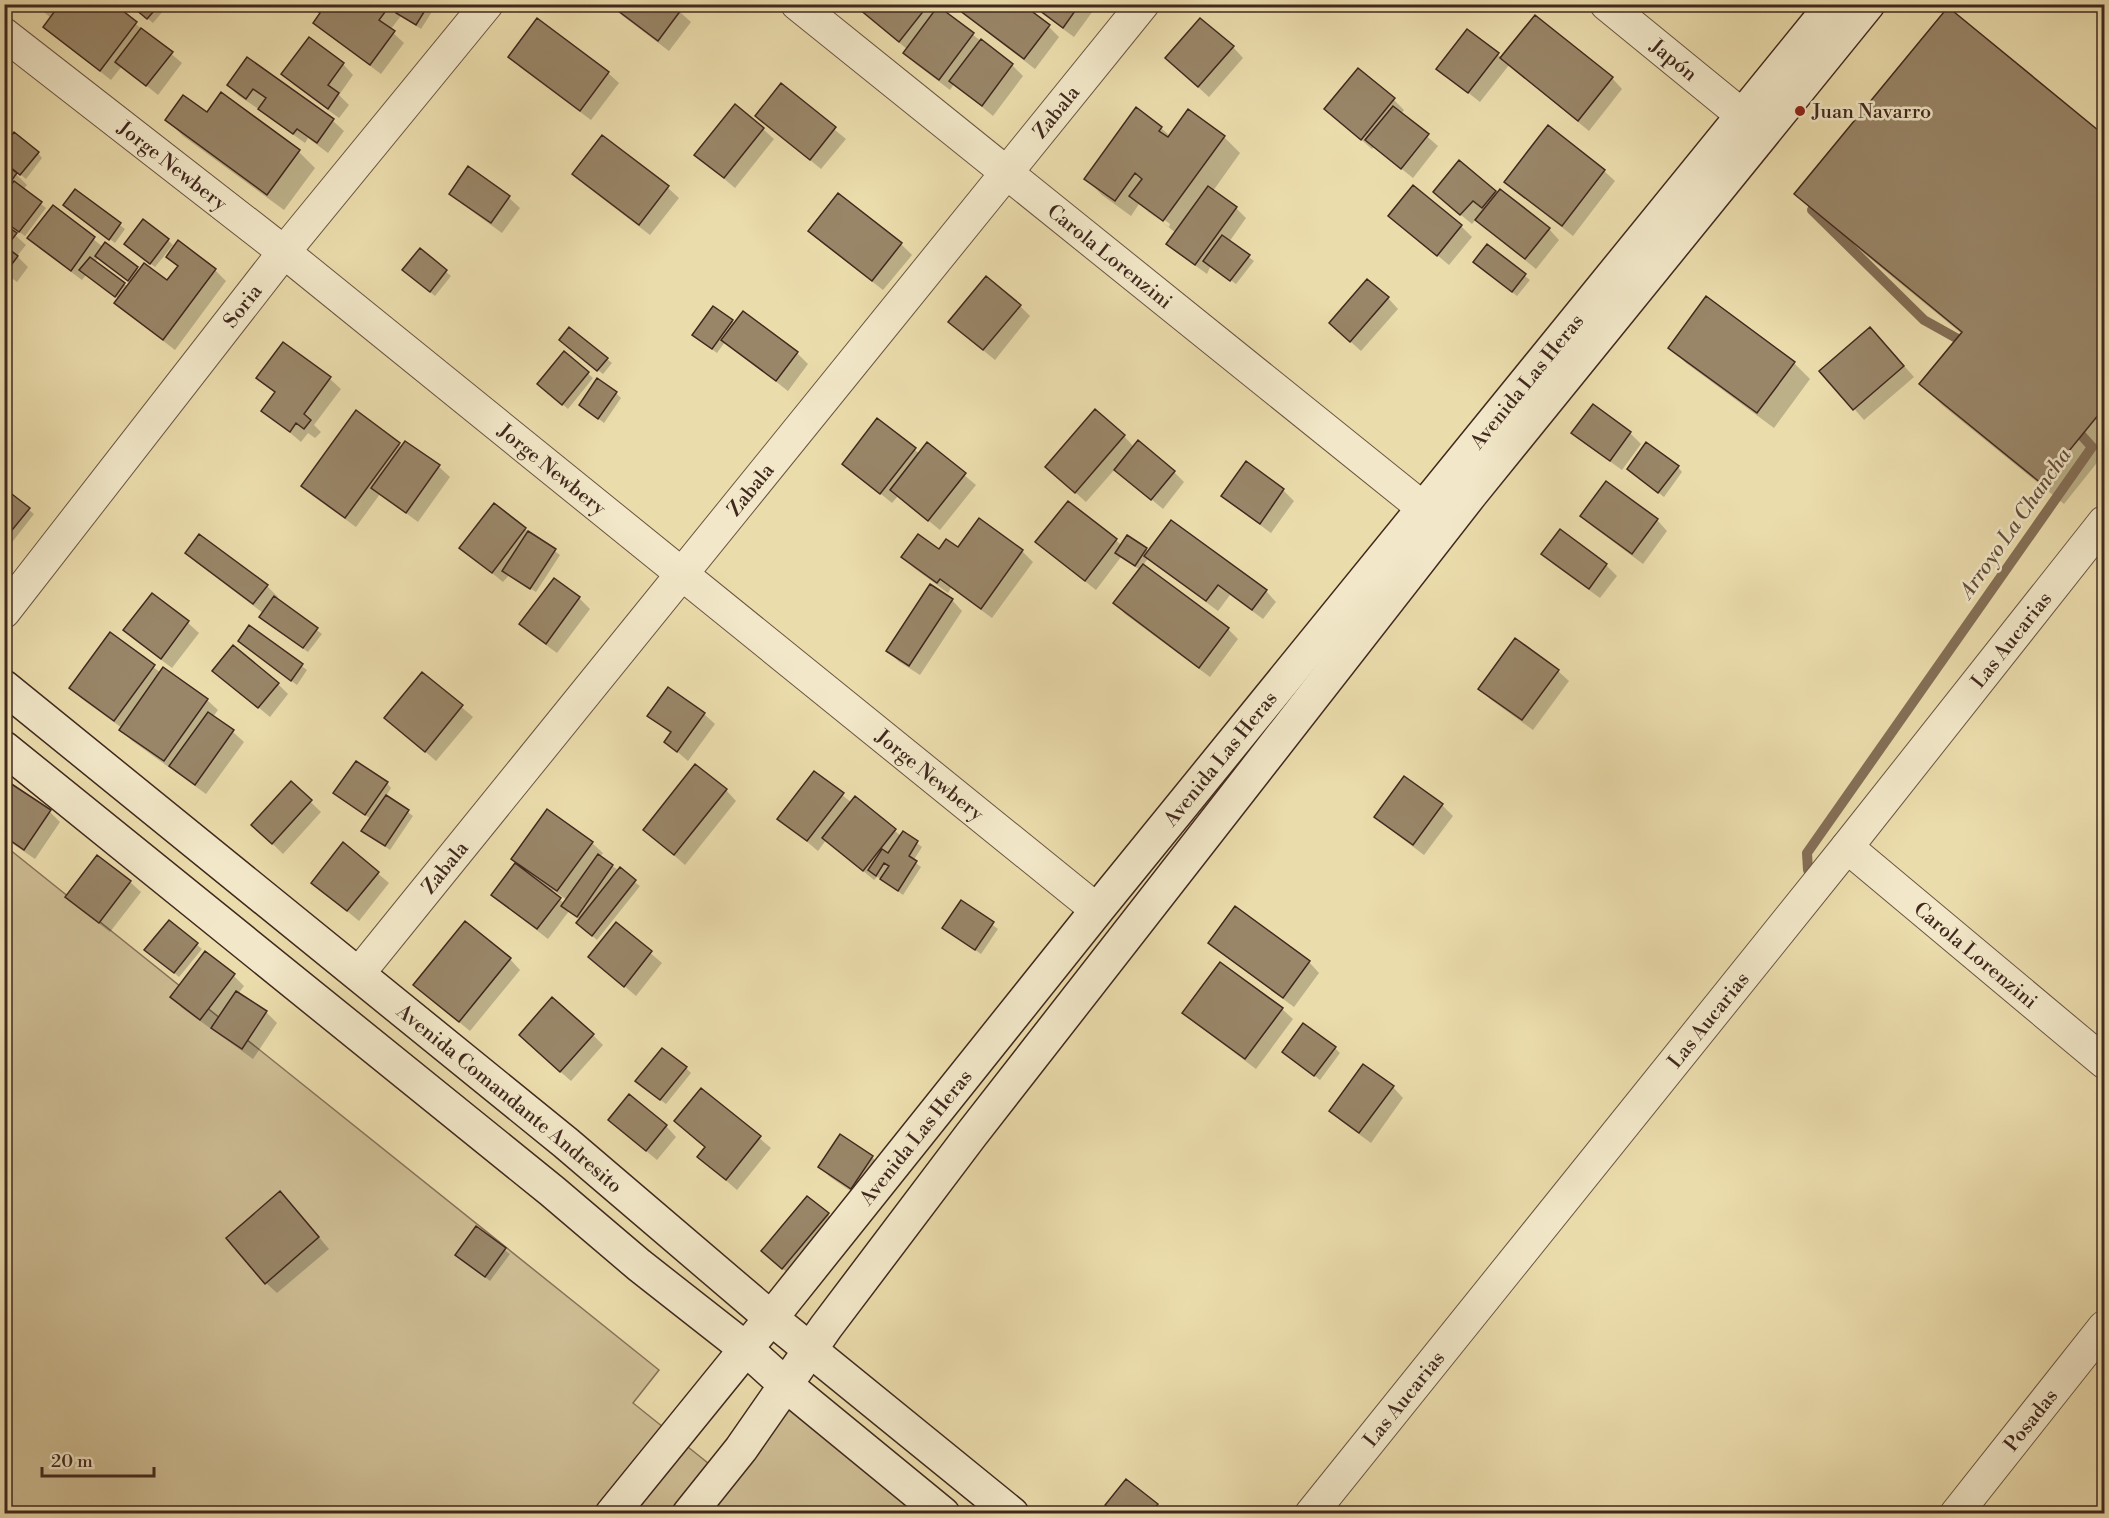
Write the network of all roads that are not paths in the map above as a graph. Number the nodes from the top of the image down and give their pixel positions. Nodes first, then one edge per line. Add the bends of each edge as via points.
1 (487, 4) edge
2 (797, 4) edge
3 (1143, 4) edge
4 (1606, 4) edge
5 (1833, 4) edge
6 (1868, 4) edge
7 (4, 34) edge
8 (1743, 116) junction
9 (1006, 173) junction
10 (284, 252) junction
11 (1423, 508) junction
12 (2104, 522) edge
13 (682, 573) junction
14 (4, 612) edge
15 (4, 687) edge
16 (4, 747) edge
17 (1847, 847) junction
18 (1097, 910) junction
19 (359, 973) junction
20 (2104, 1062) edge
21 (771, 1318) junction
22 (2104, 1327) edge
23 (746, 1349) junction
24 (812, 1350) junction
25 (787, 1386) junction
26 (612, 1514) edge
27 (689, 1514) edge
28 (943, 1514) edge
29 (1012, 1514) edge
30 (1311, 1514) edge
31 (1956, 1514) edge

1 - 10 street, Soria
2 - 9 street, Carola Lorenzini
3 - 9 street, Zabala
4 - 8 street, Japón
5 - 8 main road, Avenida Las Heras
6 - 24 main road, Avenida Las Heras via 1470,495 971,1135
7 - 10 street, Jorge Newbery
8 - 11 main road, Avenida Las Heras
9 - 11 street, Carola Lorenzini
9 - 13 street, Zabala
10 - 13 street, Jorge Newbery
10 - 14 street, Soria
11 - 18 main road, Avenida Las Heras
12 - 17 street, Las Aucarias
13 - 18 street, Jorge Newbery
13 - 19 street, Zabala
15 - 19 main road, Avenida Comandante Andresito
16 - 23 main road
17 - 20 street, Carola Lorenzini
17 - 30 street, Las Aucarias
18 - 21 main road, Avenida Las Heras
19 - 21 main road, Avenida Comandante Andresito
21 - 23 main road, Avenida Las Heras
21 - 24 main road, Avenida Comandante Andresito
22 - 31 street, Posadas
23 - 25 main road
23 - 26 main road, Avenida Las Heras
24 - 25 main road, Avenida Las Heras
24 - 29 main road, Avenida Comandante Andresito
25 - 27 main road, Avenida Las Heras
25 - 28 main road

